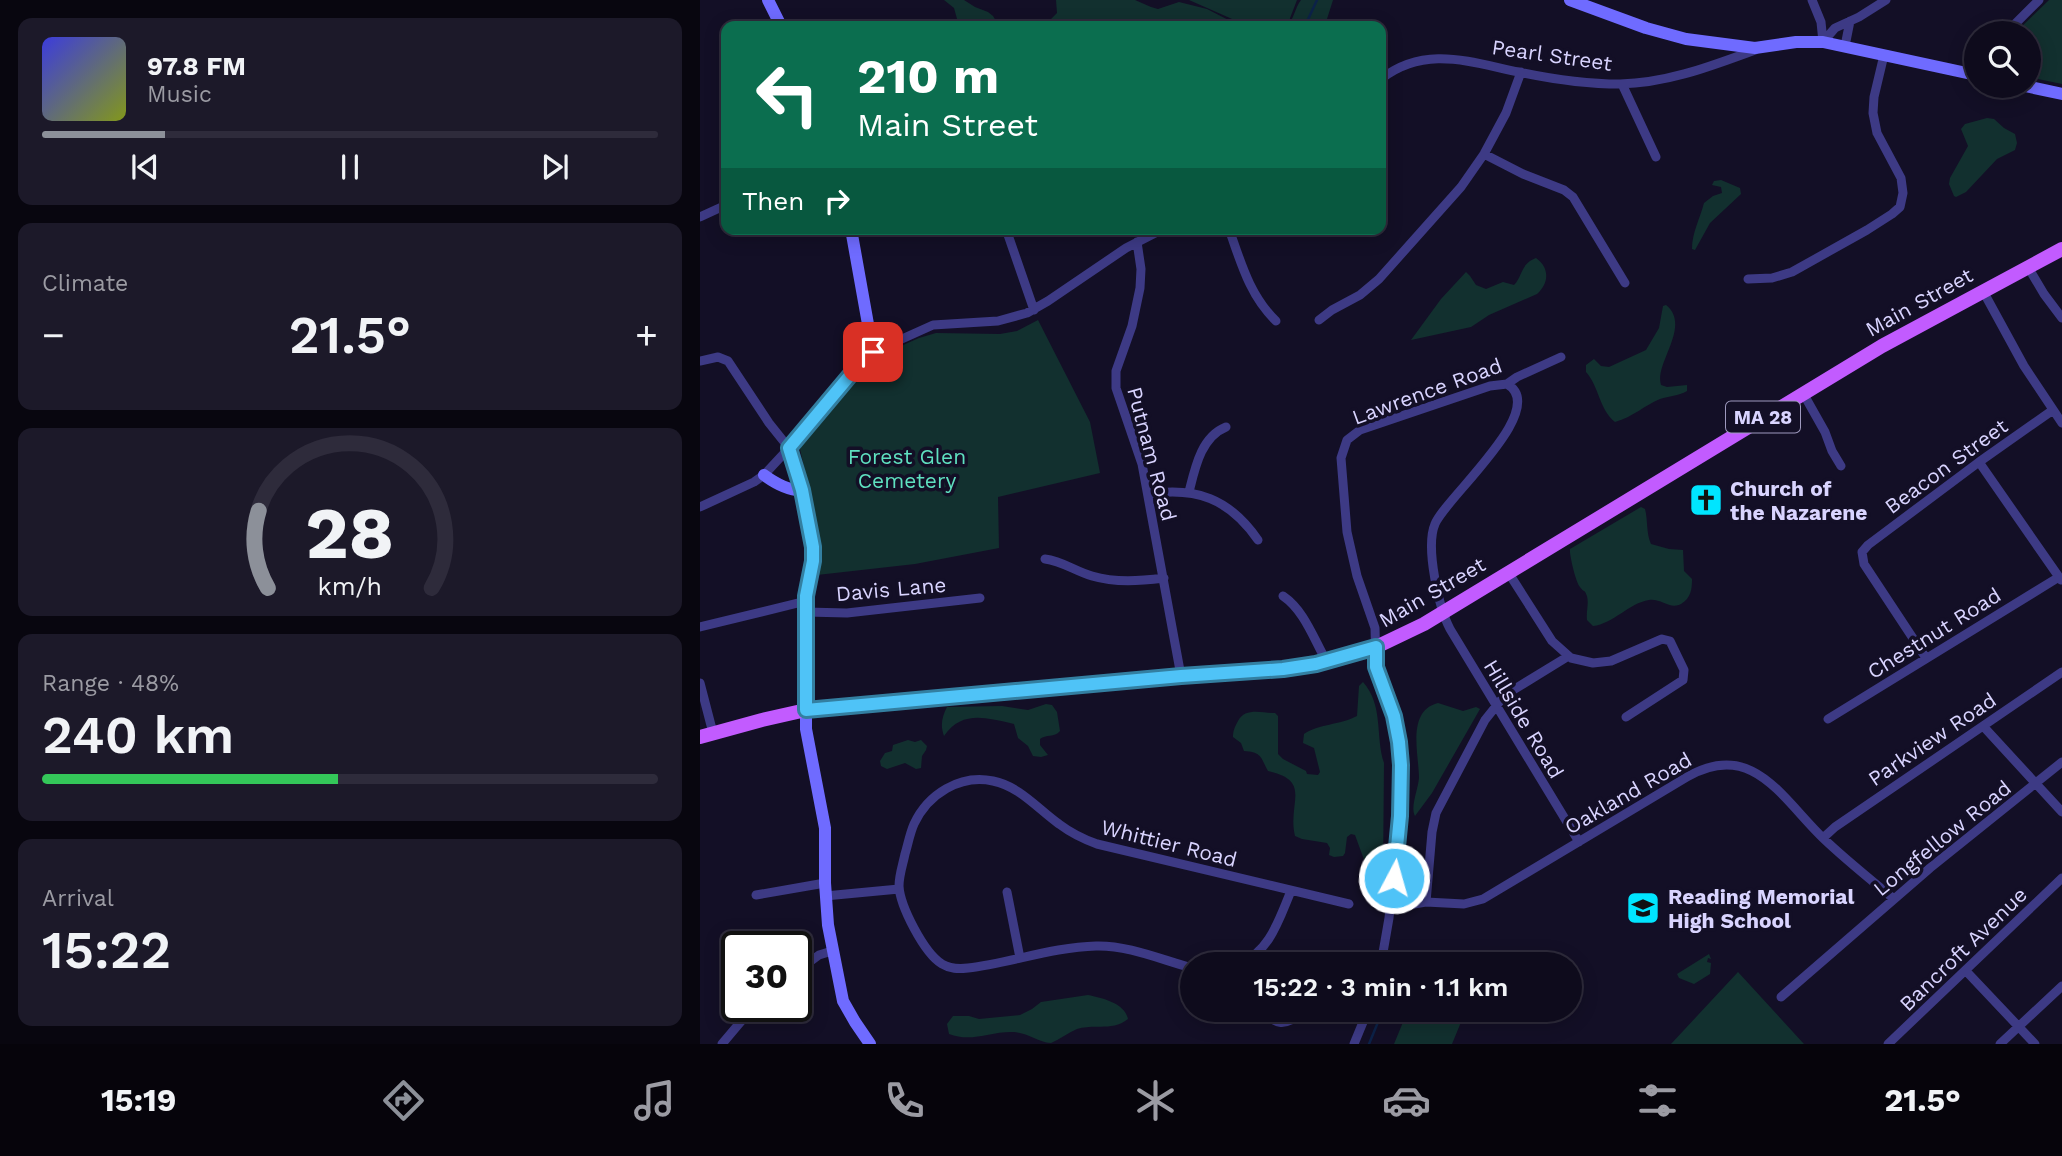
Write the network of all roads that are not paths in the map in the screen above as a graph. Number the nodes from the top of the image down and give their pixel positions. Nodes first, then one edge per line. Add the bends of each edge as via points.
1 (768, 0) edge
2 (1570, 0) edge
3 (1811, 0) edge
4 (1886, 0) edge
5 (2039, 0) edge
6 (778, 21) edge
7 (1850, 21) junction
8 (2018, 21) edge
9 (1823, 42) junction
10 (1845, 46) junction
11 (1760, 48) junction
12 (1884, 55) junction
13 (1964, 68) edge
14 (1521, 72) junction
15 (1386, 76) edge
16 (1622, 84) junction
17 (2041, 89) edge
18 (2062, 94) edge
19 (1484, 154) junction
20 (1656, 157) dead end
21 (721, 207) edge
22 (700, 216) edge
23 (852, 235) edge
24 (1008, 235) edge
25 (1151, 235) edge
26 (1231, 235) edge
27 (1137, 242) junction
28 (2062, 249) edge
29 (2028, 267) junction
30 (1748, 279) dead end
31 (1625, 283) dead end
32 (1983, 291) junction
33 (1034, 310) junction
34 (2062, 318) edge
35 (1319, 320) dead end
36 (1276, 321) dead end
37 (873, 352) junction
38 (1561, 357) dead end
39 (700, 361) edge
40 (1507, 384) junction
41 (1803, 393) junction
42 (2053, 410) junction
43 (2062, 423) edge
44 (1226, 427) dead end
45 (789, 448) junction
46 (1979, 462) junction
47 (1841, 466) dead end
48 (764, 475) junction
49 (802, 490) junction
50 (1189, 492) junction
51 (1148, 494) junction
52 (700, 507) edge
53 (1258, 540) dead end
54 (1045, 559) dead end
55 (1508, 572) junction
56 (1164, 578) junction
57 (2060, 579) edge
58 (1283, 596) dead end
59 (980, 598) dead end
60 (806, 607) junction
61 (1443, 612) junction
62 (700, 627) edge
63 (1376, 647) junction
64 (1567, 657) junction
65 (1926, 658) junction
66 (1326, 662) junction
67 (2062, 672) edge
68 (1181, 676) junction
69 (700, 682) edge
70 (1495, 705) junction
71 (806, 710) junction
72 (1626, 717) dead end
73 (1828, 719) dead end
74 (1983, 726) junction
75 (706, 735) edge
76 (2062, 762) edge
77 (2036, 784) junction
78 (2062, 811) edge
79 (1823, 838) junction
80 (1579, 842) junction
81 (1394, 868) junction
82 (2062, 878) edge
83 (899, 889) junction
84 (825, 890) junction
85 (1291, 891) junction
86 (1007, 892) dead end
87 (1392, 894) junction
88 (756, 895) dead end
89 (1412, 895) junction
90 (1894, 899) junction
91 (1426, 902) junction
92 (1349, 904) dead end
93 (1390, 908) junction
94 (832, 951) junction
95 (1259, 952) edge
96 (1383, 952) edge
97 (1020, 958) junction
98 (812, 961) edge
99 (1180, 965) edge
100 (1966, 971) junction
101 (2062, 986) edge
102 (1781, 997) dead end
103 (741, 1022) edge
104 (1363, 1022) edge
105 (2019, 1027) junction
106 (722, 1044) edge
107 (870, 1044) edge
108 (1354, 1044) edge
109 (1888, 1044) edge
110 (2000, 1044) edge
111 (2035, 1044) edge

1 - 6 street
2 - 11 street via 1669,35
3 - 9 street via 1821,22
4 - 7 street
5 - 8 street
7 - 9 street via 1835,28
7 - 10 street
9 - 10 street
9 - 11 street
10 - 12 street
11 - 16 street, Pearl Street via 1676,76
12 - 13 street
12 - 30 street via 1873,113 1877,133 1901,178 1900,206 1892,215 1792,272
14 - 15 street, Pearl Street via 1432,58 1402,65
14 - 16 street, Pearl Street
14 - 19 street
16 - 20 street
17 - 18 street
19 - 31 street via 1573,197
19 - 35 street via 1461,187 1379,279
21 - 22 street
23 - 37 street
24 - 33 street
25 - 27 street
26 - 36 street via 1251,290
27 - 33 street
27 - 51 street, Putnam Road via 1140,288 1115,383
28 - 29 main road, Main Street / MA 28
29 - 32 main road, Main Street / MA 28
29 - 34 street
32 - 41 main road, Main Street / MA 28
32 - 42 street
33 - 37 street via 1009,320 933,325
37 - 45 street
38 - 40 street, Lawrence Road
39 - 45 street via 718,357 728,361
40 - 61 street, Hillside Road via 1518,402 1511,425 1433,529 1432,552
40 - 63 street, Lawrence Road via 1367,428 1352,435 1343,447 1348,540 1375,628
41 - 47 street
41 - 55 main road, Main Street / MA 28
42 - 43 street
42 - 46 street, Beacon Street
44 - 50 street via 1202,450
45 - 48 street
45 - 49 street
46 - 57 street
46 - 65 street, Beacon Street via 1861,554
48 - 49 street via 784,487
48 - 52 street
49 - 60 street via 813,547
50 - 51 street
50 - 53 street via 1229,509
51 - 56 street, Putnam Road
54 - 56 street via 1113,580
55 - 61 main road, Main Street / MA 28
55 - 64 street
56 - 68 street, Putnam Road
57 - 65 street, Chestnut Road
58 - 66 street via 1300,614
59 - 60 street, Davis Lane via 847,613
60 - 62 street, Davis Lane
60 - 71 street
61 - 63 main road, Main Street / MA 28
61 - 70 street, Hillside Road
63 - 66 main road, Main Street / MA 28
63 - 81 street via 1376,667 1394,716 1401,754
64 - 70 street
64 - 72 street via 1608,662 1661,640 1670,641 1685,676
65 - 73 street, Chestnut Road
66 - 68 main road, Main Street / MA 28
67 - 74 street, Parkview Road
68 - 71 main road, Main Street / MA 28
69 - 75 street
70 - 80 street, Hillside Road
70 - 91 street via 1438,807
71 - 75 main road, Main Street / MA 28
71 - 84 street via 825,828
74 - 77 street
74 - 79 street, Parkview Road
76 - 77 street, Longfellow Road
77 - 78 street
77 - 90 street, Longfellow Road
79 - 80 street, Oakland Road via 1764,777 1742,766 1723,765 1695,772
79 - 90 street, Oakland Road
80 - 91 street, Oakland Road via 1483,899 1458,904
81 - 87 street
81 - 89 street, Oakland Road
82 - 100 street, Bancroft Avenue
83 - 84 street
83 - 85 street, Whittier Road via 910,834 924,807 949,787 980,779 1011,788 1069,831 1097,844
83 - 97 street via 925,947 942,964 968,968
84 - 88 street
84 - 94 street
85 - 92 street, Whittier Road
85 - 95 street
86 - 97 street
87 - 89 street, Oakland Road
87 - 93 street
89 - 91 street, Oakland Road
90 - 102 street, Longfellow Road
91 - 93 street, Oakland Road
93 - 96 street
94 - 98 street
94 - 107 street via 847,1009
97 - 99 street via 1100,946
100 - 105 street
100 - 109 street, Bancroft Avenue
101 - 105 street
103 - 106 street
104 - 108 street
105 - 110 street
105 - 111 street

